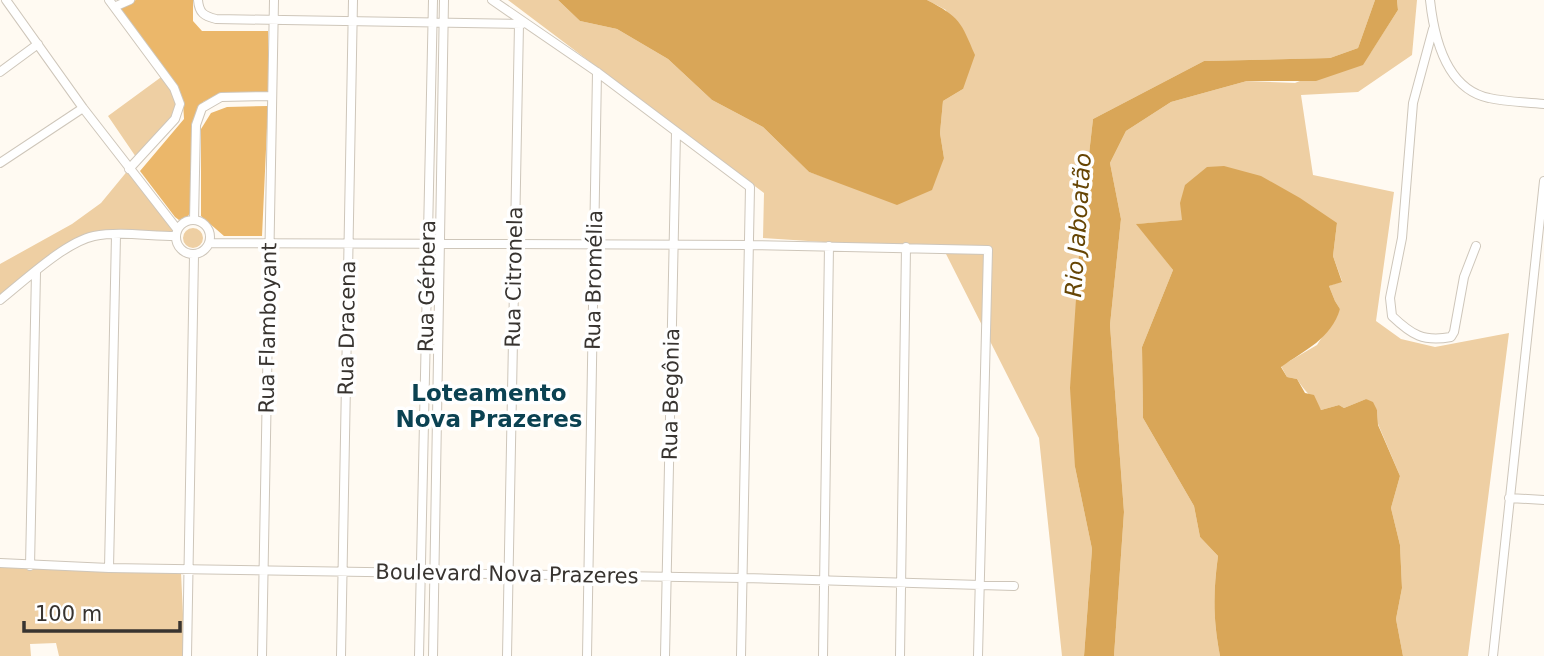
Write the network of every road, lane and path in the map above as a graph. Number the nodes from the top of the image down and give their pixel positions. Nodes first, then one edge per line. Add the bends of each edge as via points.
1 (6, 0) edge
2 (130, 0) edge
3 (198, 0) edge
4 (274, 0) edge
5 (354, 0) edge
6 (433, 0) edge
7 (444, 0) edge
8 (492, 0) edge
9 (1430, 0) edge
10 (111, 4) edge
11 (273, 20) junction
12 (353, 22) junction
13 (432, 23) junction
14 (444, 23) junction
15 (523, 24) junction
16 (1433, 29) junction
17 (38, 44) junction
18 (0, 72) edge
19 (597, 72) junction
20 (272, 96) junction
21 (1544, 104) edge
22 (83, 108) junction
23 (676, 132) junction
24 (0, 163) edge
25 (129, 169) junction
26 (1544, 181) edge
27 (194, 220) junction
28 (176, 233) junction
29 (116, 235) junction
30 (209, 243) junction
31 (270, 244) junction
32 (349, 244) junction
33 (427, 244) junction
34 (439, 244) junction
35 (515, 244) junction
36 (595, 244) junction
37 (674, 245) junction
38 (750, 245) junction
39 (829, 246) junction
40 (1476, 246) dead end
41 (906, 247) junction
42 (194, 255) junction
43 (36, 272) junction
44 (1540, 273) edge
45 (0, 300) edge
46 (1509, 498) junction
47 (1544, 500) edge
48 (0, 564) edge
49 (30, 566) junction
50 (109, 568) junction
51 (189, 569) junction
52 (264, 570) junction
53 (342, 571) junction
54 (422, 572) junction
55 (436, 573) junction
56 (508, 574) junction
57 (589, 575) junction
58 (667, 576) junction
59 (743, 578) junction
60 (824, 580) junction
61 (902, 583) junction
62 (978, 585) junction
63 (1014, 586) dead end
64 (187, 656) edge
65 (262, 656) edge
66 (341, 656) edge
67 (419, 656) edge
68 (433, 656) edge
69 (508, 656) edge
70 (587, 656) edge
71 (665, 656) edge
72 (741, 656) edge
73 (823, 656) edge
74 (901, 656) edge
75 (978, 656) edge
76 (1493, 656) edge

1 - 17 street
2 - 10 street
3 - 11 street via 206,17
4 - 11 street, Rua Flamboyant
5 - 12 street, Rua Dracena
6 - 13 street, Rua Gérbera
7 - 14 street, Rua Gérbera
8 - 15 street
9 - 16 street
10 - 25 street via 174,88 180,104 175,119
11 - 12 street
11 - 20 street, Rua Flamboyant
12 - 13 street
12 - 32 street, Rua Dracena
13 - 14 street
13 - 33 street, Rua Gérbera
14 - 15 street
14 - 34 street, Rua Gérbera
15 - 19 street
15 - 35 street, Rua Citronela
16 - 21 street via 1446,61 1470,91 1488,98
16 - 40 street via 1413,103 1402,238 1390,298 1392,316 1411,334 1451,337
17 - 18 street
17 - 22 street
19 - 23 street
19 - 36 street, Rua Bromélia
20 - 27 street via 221,97 202,108 196,125
20 - 31 street, Rua Flamboyant
22 - 24 street
22 - 25 street
23 - 37 street, Rua Begônia
23 - 38 street via 750,187
25 - 28 street
26 - 44 street
27 - 28 street via 184,222
27 - 30 street via 206,226
28 - 29 street
28 - 42 street via 178,248
29 - 43 street via 84,240
29 - 50 street
30 - 31 street
30 - 42 street
31 - 32 street
31 - 52 street, Rua Flamboyant
32 - 33 street
32 - 53 street, Rua Dracena
33 - 34 street
33 - 54 street, Rua Gérbera
34 - 35 street
34 - 55 street, Rua Gérbera
35 - 36 street
35 - 56 street, Rua Citronela
36 - 37 street
36 - 57 street, Rua Bromélia
37 - 38 street
37 - 58 street, Rua Begônia
38 - 39 street
38 - 59 street
39 - 41 street
39 - 60 street
41 - 61 street
41 - 62 street via 988,250
42 - 51 street
43 - 45 street
43 - 49 street
44 - 46 street
46 - 47 street
46 - 76 street
48 - 49 street, Boulevard Nova Prazeres
49 - 50 street, Boulevard Nova Prazeres
50 - 51 street, Boulevard Nova Prazeres
51 - 52 street, Boulevard Nova Prazeres
51 - 64 street
52 - 53 street, Boulevard Nova Prazeres
52 - 65 street, Rua Flamboyant
53 - 54 street, Boulevard Nova Prazeres
53 - 66 street, Rua Dracena
54 - 55 street, Boulevard Nova Prazeres
54 - 67 street, Rua Gérbera
55 - 56 street, Boulevard Nova Prazeres
55 - 68 street, Rua Gérbera
56 - 57 street, Boulevard Nova Prazeres
56 - 69 street, Rua Citronela
57 - 58 street, Boulevard Nova Prazeres
57 - 70 street, Rua Bromélia
58 - 59 street, Boulevard Nova Prazeres
58 - 71 street, Rua Begônia
59 - 60 street, Boulevard Nova Prazeres
59 - 72 street
60 - 61 street, Boulevard Nova Prazeres
60 - 73 street
61 - 62 street, Boulevard Nova Prazeres
61 - 74 street
62 - 63 street, Boulevard Nova Prazeres
62 - 75 street

